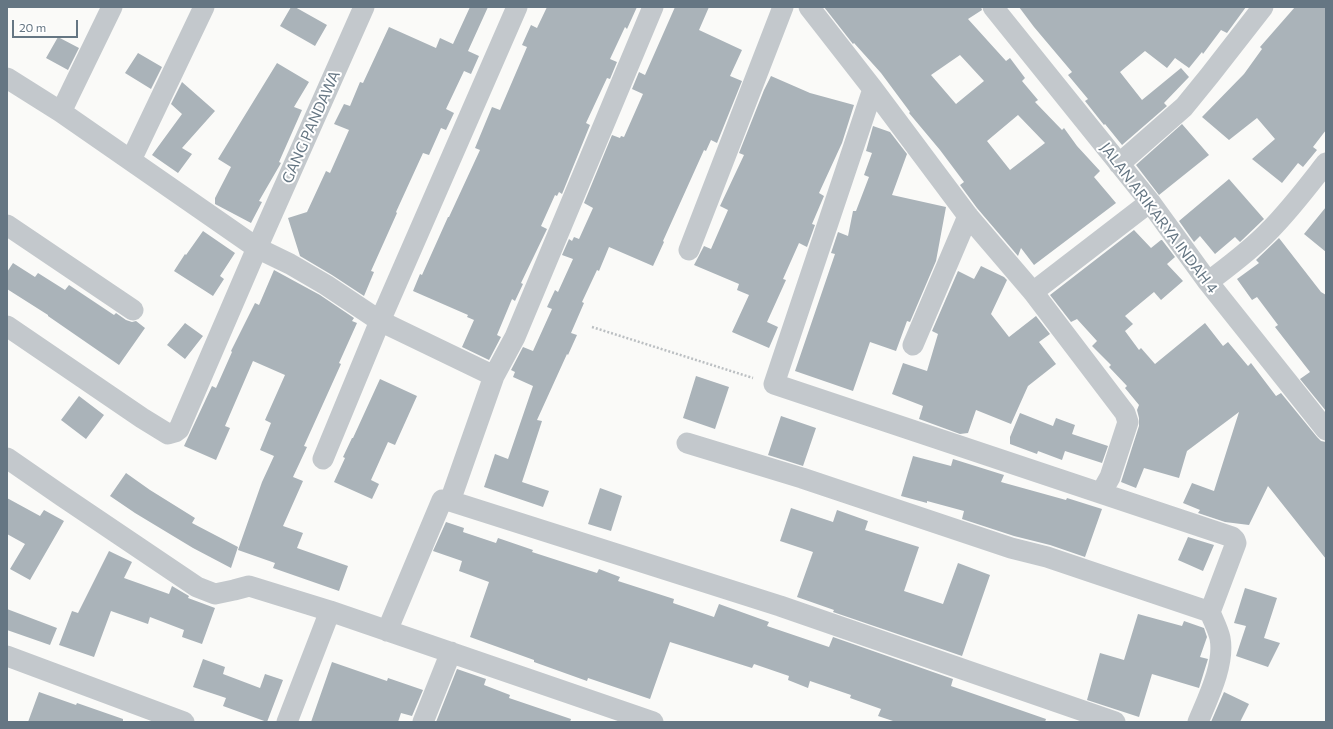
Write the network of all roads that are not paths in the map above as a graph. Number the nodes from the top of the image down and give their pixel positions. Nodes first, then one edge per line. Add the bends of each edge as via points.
1 (112, 7) edge
2 (204, 7) edge
3 (364, 7) edge
4 (517, 7) edge
5 (653, 7) edge
6 (783, 7) edge
7 (809, 7) edge
8 (993, 7) edge
9 (1263, 7) edge
10 (7, 78) edge
11 (873, 89) junction
12 (61, 112) junction
13 (131, 160) junction
14 (1326, 163) edge
15 (1119, 164) junction
16 (1150, 202) junction
17 (968, 216) junction
18 (7, 226) edge
19 (257, 248) junction
20 (689, 250) dead end
21 (1208, 282) junction
22 (1033, 292) junction
23 (133, 310) dead end
24 (380, 320) junction
25 (7, 326) edge
26 (914, 345) dead end
27 (494, 376) junction
28 (1326, 430) edge
29 (687, 443) dead end
30 (7, 458) edge
31 (323, 459) dead end
32 (1101, 493) junction
33 (450, 501) junction
34 (330, 611) junction
35 (1210, 612) junction
36 (387, 631) junction
37 (451, 652) junction
38 (7, 656) edge
39 (184, 722) edge
40 (287, 722) edge
41 (423, 722) edge
42 (654, 722) edge
43 (1115, 722) edge
44 (1198, 722) edge

1 - 12 street
2 - 13 street
3 - 19 street, GANG PANDAWA
4 - 24 street
5 - 27 street via 515,338
6 - 20 street
7 - 11 street
8 - 15 street, JALAN ARIKARYA INDAH 4
9 - 15 street via 1184,107
10 - 12 street
11 - 17 street
11 - 32 street via 774,384
12 - 13 street
13 - 19 street
14 - 21 street via 1268,232
15 - 16 street, JALAN ARIKARYA INDAH 4
16 - 21 street, JALAN ARIKARYA INDAH 4
16 - 22 street
17 - 22 street
17 - 26 street
18 - 23 street
19 - 24 street via 326,285
19 - 25 street, GANG PANDAWA via 176,432 168,434 142,418
21 - 28 street, JALAN ARIKARYA INDAH 4
22 - 32 street via 1128,418 1110,477
24 - 27 street
24 - 31 street
27 - 33 street
29 - 35 street via 802,478 1011,548 1047,557
30 - 34 street via 197,587 215,594 249,586
32 - 35 street via 1236,540
33 - 36 street via 442,500
33 - 43 street via 780,606
34 - 36 street
34 - 40 street
35 - 44 street via 1220,638 1221,653 1216,677
36 - 37 street
37 - 41 street
37 - 42 street
38 - 39 street

